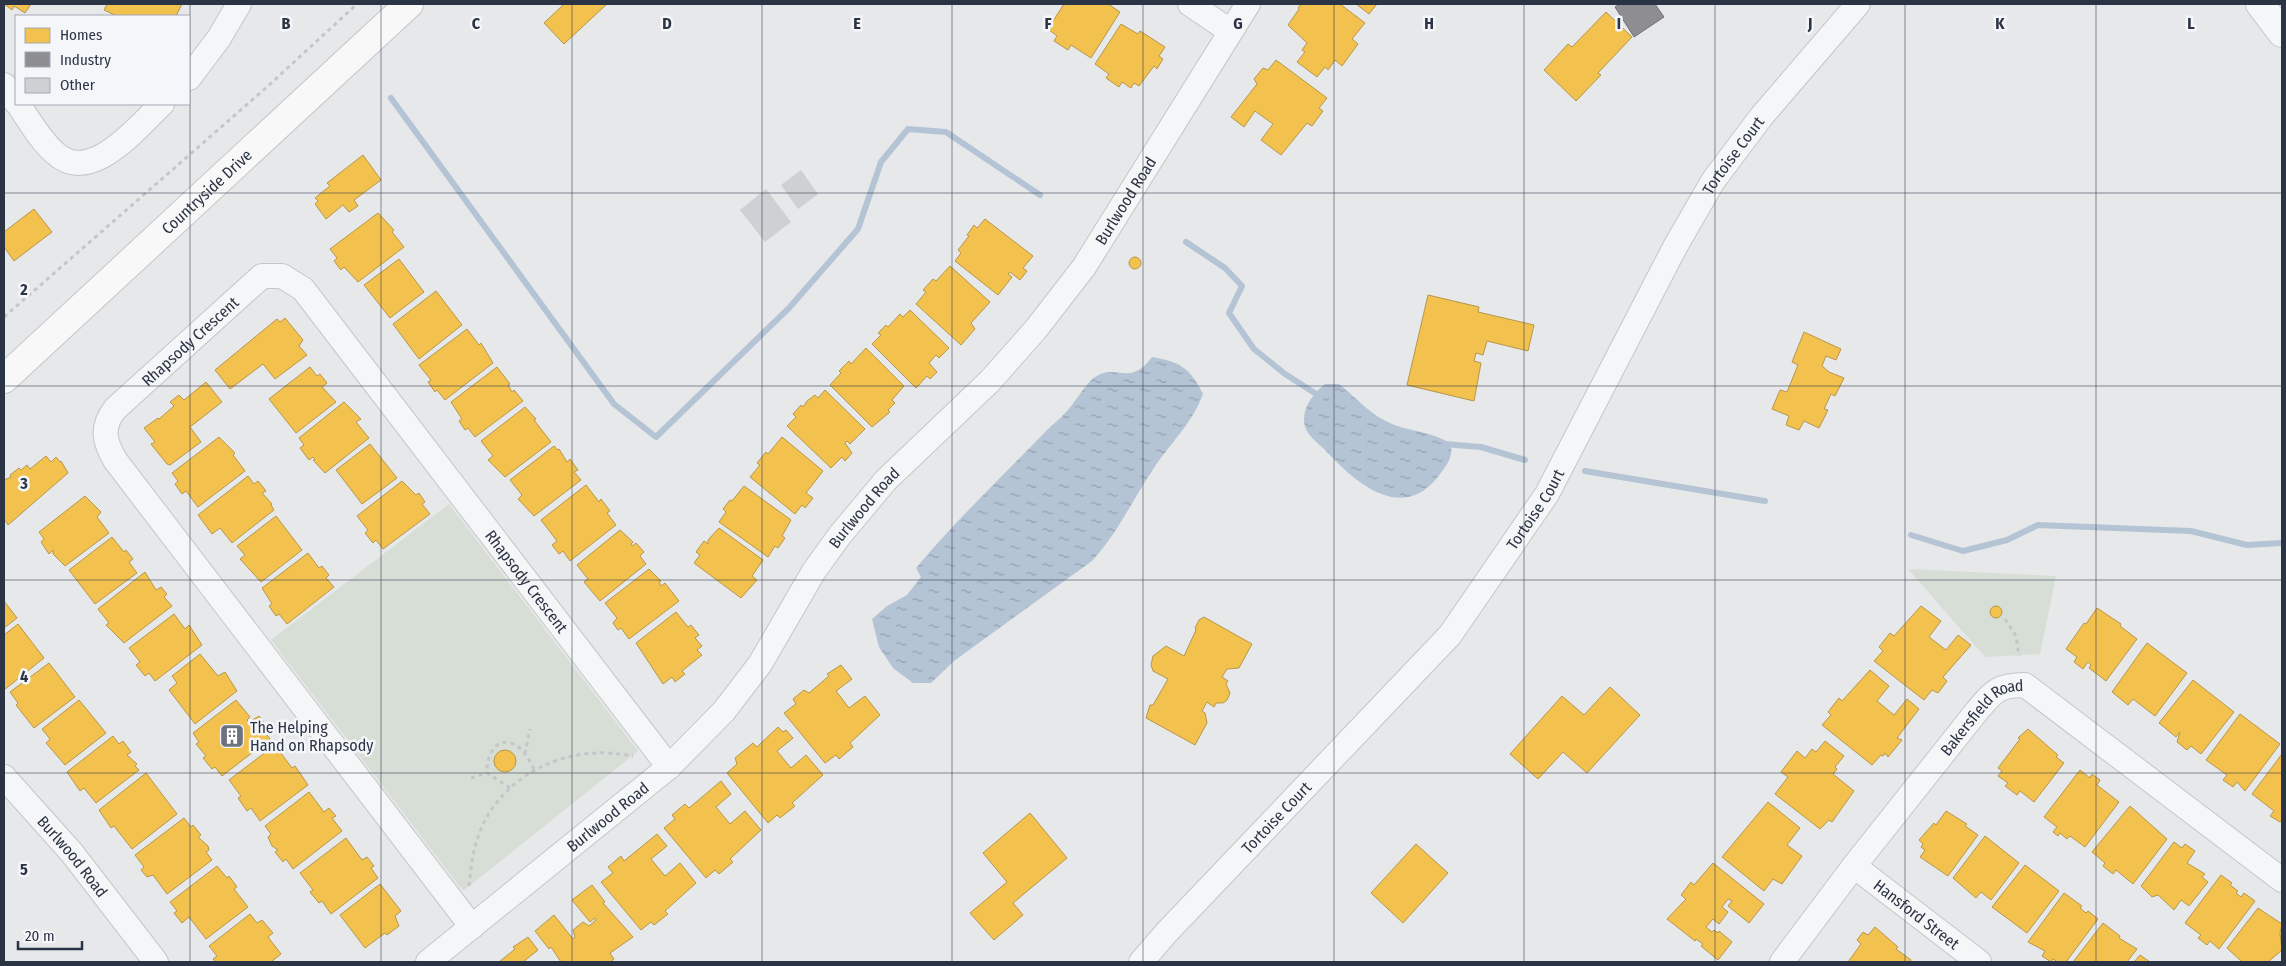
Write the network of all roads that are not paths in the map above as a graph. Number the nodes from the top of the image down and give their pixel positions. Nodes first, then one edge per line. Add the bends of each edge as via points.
1 (240, 4) edge
2 (409, 4) edge
3 (1190, 4) edge
4 (1248, 4) edge
5 (1858, 4) edge
6 (2260, 4) edge
7 (1230, 31) junction
8 (2282, 33) edge
9 (190, 77) edge
10 (4, 85) edge
11 (15, 100) edge
12 (19, 105) edge
13 (161, 105) edge
14 (4, 379) edge
15 (669, 767) junction
16 (4, 777) edge
17 (1854, 866) junction
18 (2282, 880) edge
19 (472, 926) junction
20 (156, 962) edge
21 (428, 962) edge
22 (1141, 962) edge
23 (1782, 962) edge
24 (1979, 962) edge

1 - 9 street
2 - 14 main road, Countryside Drive
3 - 7 street
4 - 7 street, Burlwood Road
5 - 22 street, Tortoise Court via 1761,117 1713,181 1666,264 1547,494 1450,635
6 - 8 street
7 - 15 street, Burlwood Road via 1084,267 990,381 864,505 814,570 776,640 743,688
10 - 11 street
12 - 13 street via 55,153 81,164 97,160 112,150
15 - 19 street, Burlwood Road
15 - 19 street, Rhapsody Crescent via 303,289 282,276 262,276 115,409 104,430 106,445
16 - 20 street, Burlwood Road via 72,853
17 - 18 street, Bakersfield Road via 1990,697 2006,685 2025,685
17 - 23 street, Bakersfield Road
17 - 24 street, Hansford Street
19 - 21 street, Burlwood Road

